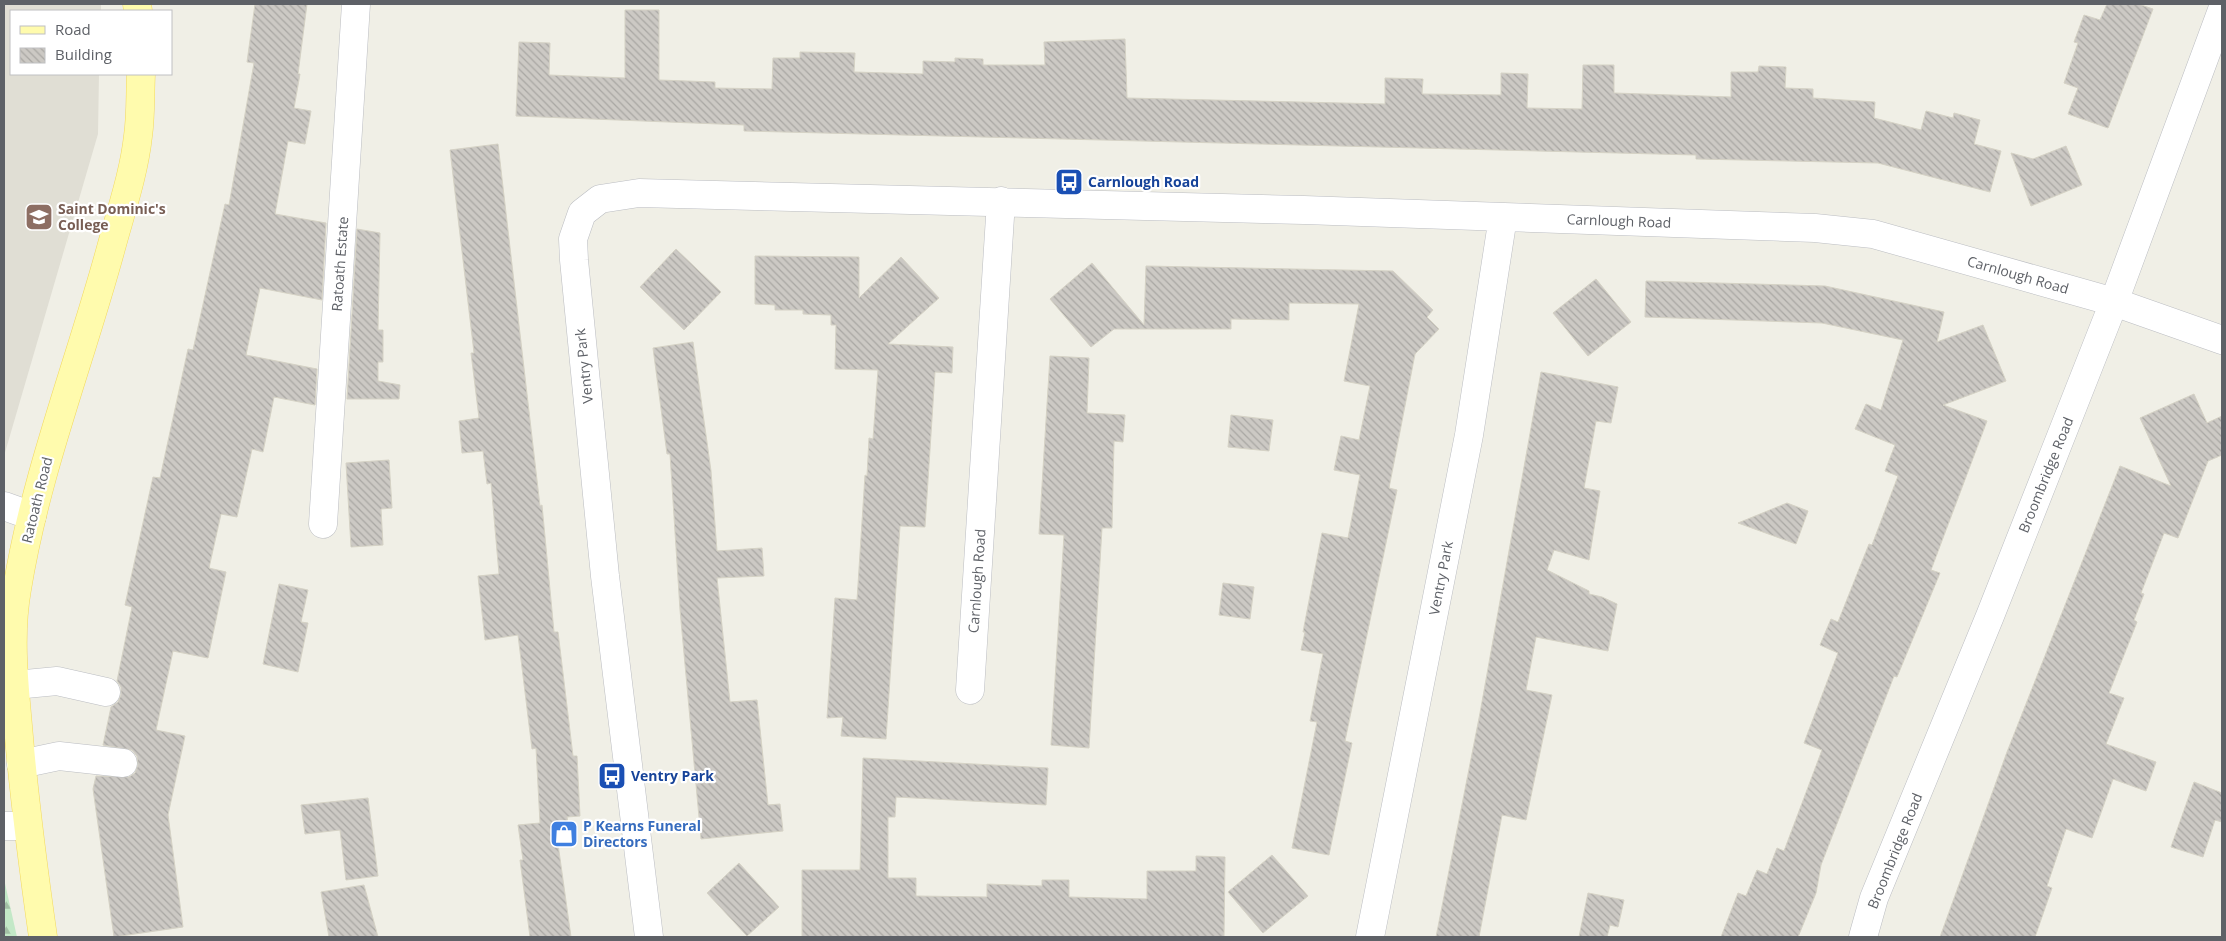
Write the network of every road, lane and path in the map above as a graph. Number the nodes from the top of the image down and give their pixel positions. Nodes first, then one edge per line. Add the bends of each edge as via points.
1 (356, 4) edge
2 (2222, 10) edge
3 (141, 75) edge
4 (1000, 201) junction
5 (582, 213) joint
6 (1503, 217) junction
7 (2114, 302) junction
8 (2222, 340) edge
9 (4, 506) edge
10 (32, 516) junction
11 (323, 524) dead end
12 (15, 685) junction
13 (970, 690) dead end
14 (106, 692) dead end
15 (123, 763) dead end
16 (21, 764) junction
17 (15, 826) edge
18 (43, 937) edge
19 (649, 937) edge
20 (1370, 937) edge
21 (1863, 937) edge

1 - 11 street, Ratoath Estate
2 - 7 street, Broombridge Road
3 - 10 main road, Ratoath Road via 138,136 127,188 100,288 56,423
4 - 5 street, Carnlough Road via 639,193 600,199
4 - 6 street, Carnlough Road
4 - 13 street, Carnlough Road
5 - 19 street, Ventry Park via 573,238 574,260 605,576
6 - 7 street, Carnlough Road via 1873,234
6 - 20 street, Ventry Park via 1469,435
7 - 8 street, Carnlough Road
7 - 21 street, Broombridge Road via 1874,898
9 - 10 street
10 - 12 main road, Ratoath Road via 16,592
12 - 14 street via 57,681
12 - 16 main road, Ratoath Road
15 - 16 street via 59,756
16 - 17 main road, Ratoath Road
17 - 18 main road, Ratoath Road

